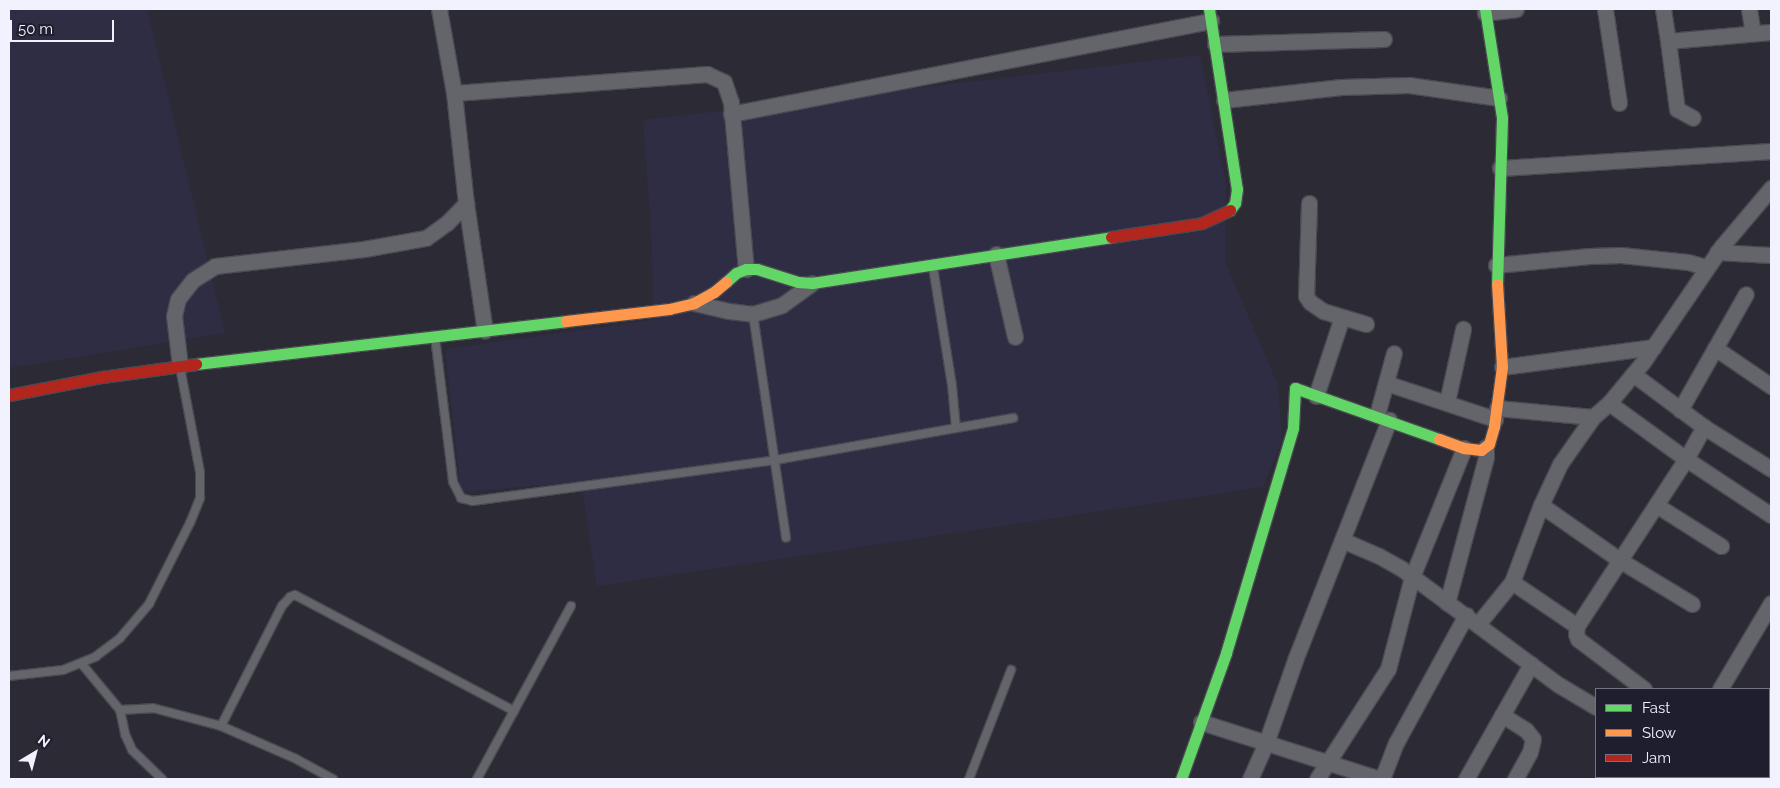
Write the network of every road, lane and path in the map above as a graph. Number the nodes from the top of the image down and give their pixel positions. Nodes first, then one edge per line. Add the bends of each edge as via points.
1 (439, 9) edge
2 (1516, 9) edge
3 (1604, 9) edge
4 (1663, 9) edge
5 (1749, 9) edge
6 (1485, 11) edge
7 (1210, 15) edge
8 (1771, 32) edge
9 (1753, 33) junction
10 (1384, 39) dead end
11 (1668, 41) junction
12 (1215, 44) junction
13 (454, 93) junction
14 (1499, 98) junction
15 (1224, 100) junction
16 (1619, 103) dead end
17 (731, 114) junction
18 (1693, 118) dead end
19 (1771, 151) edge
20 (1500, 168) junction
21 (1771, 188) edge
22 (466, 203) junction
23 (1309, 204) dead end
24 (1717, 252) junction
25 (996, 254) junction
26 (1771, 256) edge
27 (932, 264) junction
28 (1496, 265) junction
29 (1706, 268) junction
30 (746, 269) junction
31 (812, 283) junction
32 (1746, 294) dead end
33 (694, 303) junction
34 (753, 314) junction
35 (1342, 317) junction
36 (1366, 324) dead end
37 (1463, 329) dead end
38 (485, 331) junction
39 (1015, 336) dead end
40 (435, 337) junction
41 (1654, 347) junction
42 (1715, 348) junction
43 (1394, 353) dead end
44 (180, 366) junction
45 (1502, 367) junction
46 (1633, 374) junction
47 (1386, 383) junction
48 (1771, 385) edge
49 (9, 395) edge
50 (1316, 396) junction
51 (1448, 402) junction
52 (1609, 403) junction
53 (1680, 410) junction
54 (1496, 413) junction
55 (1013, 418) dead end
56 (1383, 418) junction
57 (1593, 418) junction
58 (1704, 427) junction
59 (956, 428) junction
60 (1486, 447) junction
61 (1464, 448) junction
62 (1686, 459) junction
63 (775, 460) junction
64 (1771, 469) edge
65 (1541, 505) junction
66 (1656, 505) junction
67 (1771, 515) edge
68 (786, 538) dead end
69 (1342, 540) junction
70 (1721, 546) dead end
71 (1621, 561) junction
72 (1412, 577) junction
73 (1512, 582) junction
74 (1447, 603) junction
75 (1771, 603) edge
76 (1692, 604) dead end
77 (571, 606) dead end
78 (1472, 619) junction
79 (1577, 626) junction
80 (81, 663) junction
81 (1531, 664) junction
82 (1011, 670) dead end
83 (9, 676) edge
84 (1643, 688) edge
85 (1721, 688) edge
86 (1595, 706) edge
87 (120, 710) junction
88 (514, 711) junction
89 (1502, 715) junction
90 (1201, 722) junction
91 (221, 726) junction
92 (1266, 743) junction
93 (1327, 762) junction
94 (162, 779) edge
95 (333, 779) edge
96 (477, 779) edge
97 (969, 779) edge
98 (1181, 779) edge
99 (1250, 779) edge
100 (1317, 779) edge
101 (1381, 779) edge
102 (1466, 779) edge
103 (1515, 779) edge

1 - 13 street
2 - 6 street
3 - 16 street
4 - 11 street
5 - 9 street
6 - 14 street
7 - 12 street
7 - 17 street
8 - 9 street
9 - 11 street
10 - 12 street
11 - 18 street via 1677,109
12 - 15 street
13 - 17 street via 707,74 724,82
13 - 22 street
14 - 15 street via 1409,85 1341,87
14 - 20 street via 1502,118
15 - 25 street via 1237,189 1230,210 1202,223
17 - 30 street
19 - 20 street
20 - 28 street
21 - 24 street
22 - 38 street
22 - 44 street via 447,224 426,238 364,249 215,266 193,280 178,299 174,316
23 - 35 street via 1306,296 1324,311
24 - 26 street
24 - 29 street
25 - 27 street
25 - 39 street
27 - 31 street
27 - 59 lane
28 - 29 street via 1621,255 1688,262
28 - 45 street
29 - 41 street
30 - 31 street
30 - 33 street
31 - 34 street via 782,305
32 - 42 street
33 - 34 street
33 - 38 street via 669,309
34 - 63 lane
35 - 36 street
35 - 50 street
37 - 51 street
38 - 40 street
40 - 44 street
40 - 63 lane via 453,482 461,498 486,500
41 - 45 street
41 - 46 street
42 - 48 street
42 - 53 street
43 - 47 street
44 - 49 street
44 - 80 lane via 200,472 200,498 149,604 120,638 95,657
45 - 54 street
46 - 52 street
46 - 53 street
47 - 51 street
47 - 56 street
50 - 56 street
50 - 90 street via 1295,388 1294,428 1226,653
51 - 54 street
52 - 57 street
52 - 62 street
53 - 58 street
54 - 57 street
54 - 60 street via 1492,438
55 - 59 lane
56 - 61 street
56 - 69 street
57 - 65 street via 1560,464
58 - 62 street
58 - 64 street
59 - 63 lane
60 - 61 street via 1482,450
60 - 74 street
61 - 72 street
62 - 66 street
62 - 67 street
63 - 68 lane
65 - 71 street
65 - 73 street
66 - 70 street
66 - 71 street
69 - 72 street via 1379,556
69 - 92 street
71 - 76 street
71 - 79 street
72 - 74 street
72 - 93 street via 1388,669
73 - 78 street
73 - 79 street
74 - 78 street
75 - 85 street
77 - 88 lane
78 - 81 street
78 - 101 street via 1396,743
79 - 84 street via 1578,639
80 - 83 lane via 63,670
80 - 87 lane
81 - 86 street
81 - 89 street
82 - 97 lane
87 - 91 lane via 153,708
87 - 94 lane via 132,750
88 - 91 lane via 295,595 282,606
88 - 96 lane
89 - 102 street
89 - 103 street via 1526,730 1533,739 1530,752
90 - 92 street
90 - 98 street
91 - 95 lane
92 - 93 street
92 - 99 street
93 - 100 street
93 - 101 street

